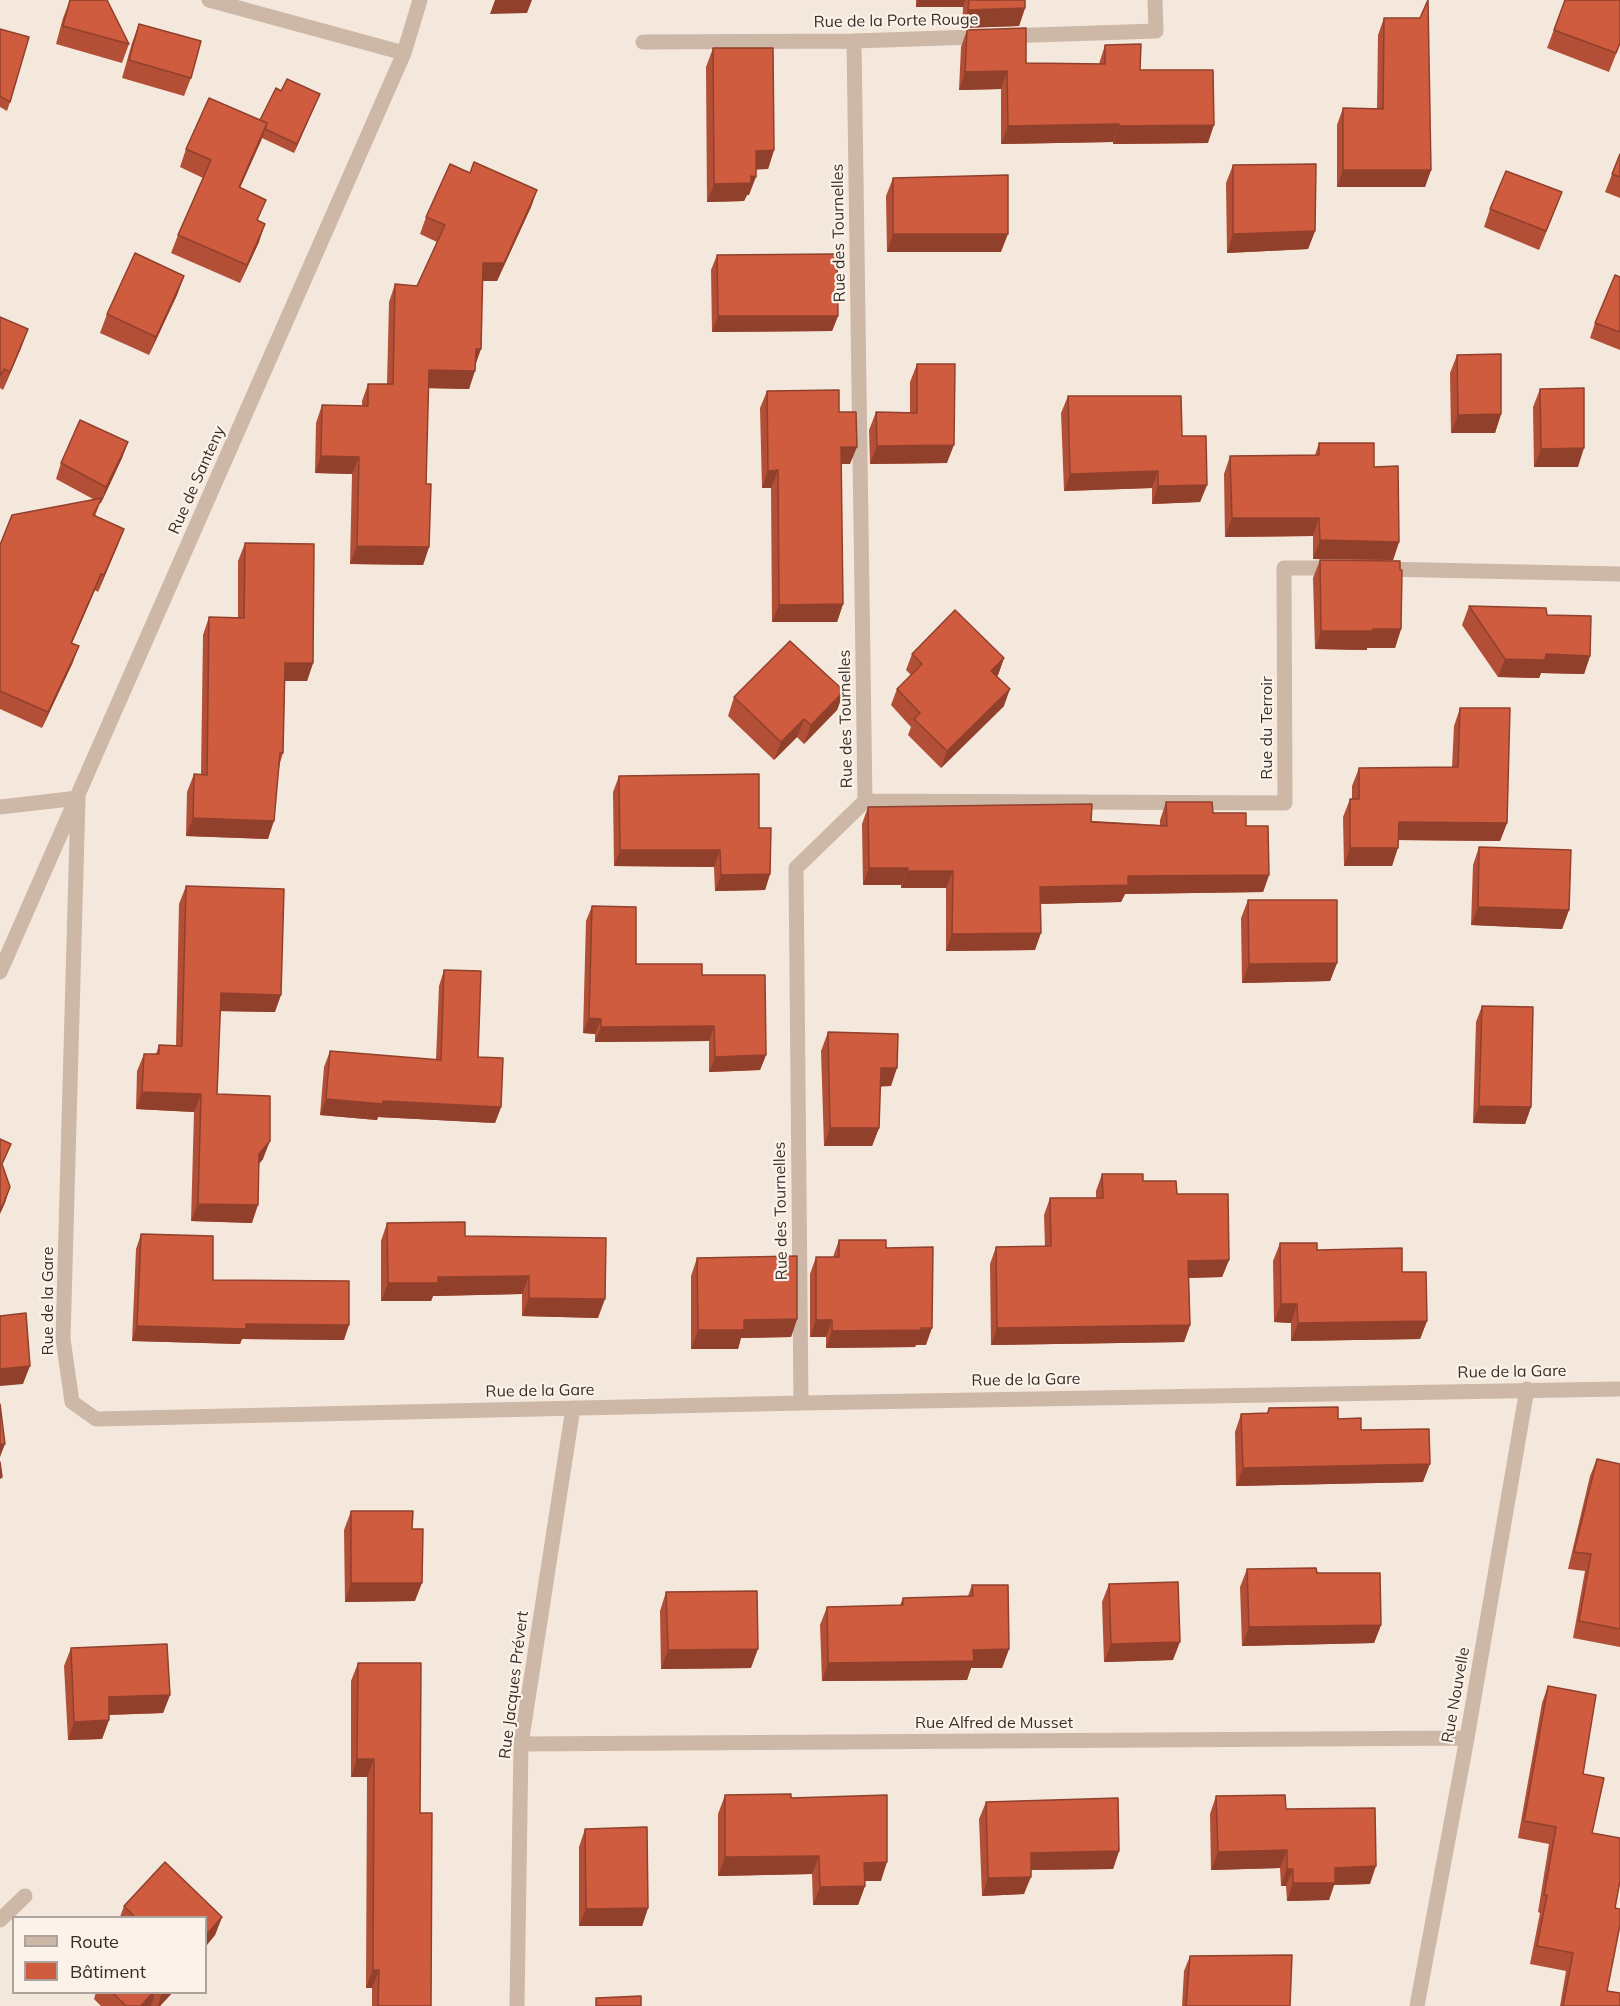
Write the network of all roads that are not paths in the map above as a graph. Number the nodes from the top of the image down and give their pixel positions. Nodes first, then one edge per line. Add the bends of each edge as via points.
1 (209, 0) edge
2 (420, 0) edge
3 (1155, 0) edge
4 (854, 41) junction
5 (643, 42) dead end
6 (404, 53) junction
7 (1620, 574) edge
8 (78, 798) junction
9 (865, 801) junction
10 (0, 807) edge
11 (0, 972) edge
12 (1527, 1389) junction
13 (1620, 1389) edge
14 (801, 1402) junction
15 (573, 1408) junction
16 (1467, 1738) junction
17 (521, 1744) junction
18 (25, 1896) dead end
19 (0, 1920) edge
20 (517, 2006) edge
21 (1417, 2006) edge

1 - 6 street
2 - 6 street, Rue de Santeny
3 - 4 street, Rue de la Porte Rouge via 1156,31
4 - 5 street, Rue de la Porte Rouge
4 - 9 street, Rue des Tournelles
6 - 8 street, Rue de Santeny
7 - 9 street, Rue du Terroir via 1284,567 1286,803
8 - 10 street
8 - 11 street, Rue de Santeny
8 - 15 street, Rue de la Gare via 63,1339 72,1402 96,1419
9 - 14 street, Rue des Tournelles via 796,868
12 - 13 street, Rue de la Gare
12 - 14 street, Rue de la Gare
12 - 16 street, Rue Nouvelle
14 - 15 street, Rue de la Gare
15 - 17 street, Rue Jacques Prévert
16 - 17 street, Rue Alfred de Musset
16 - 21 street, Rue Nouvelle
17 - 20 street, Rue Jacques Prévert
18 - 19 street

